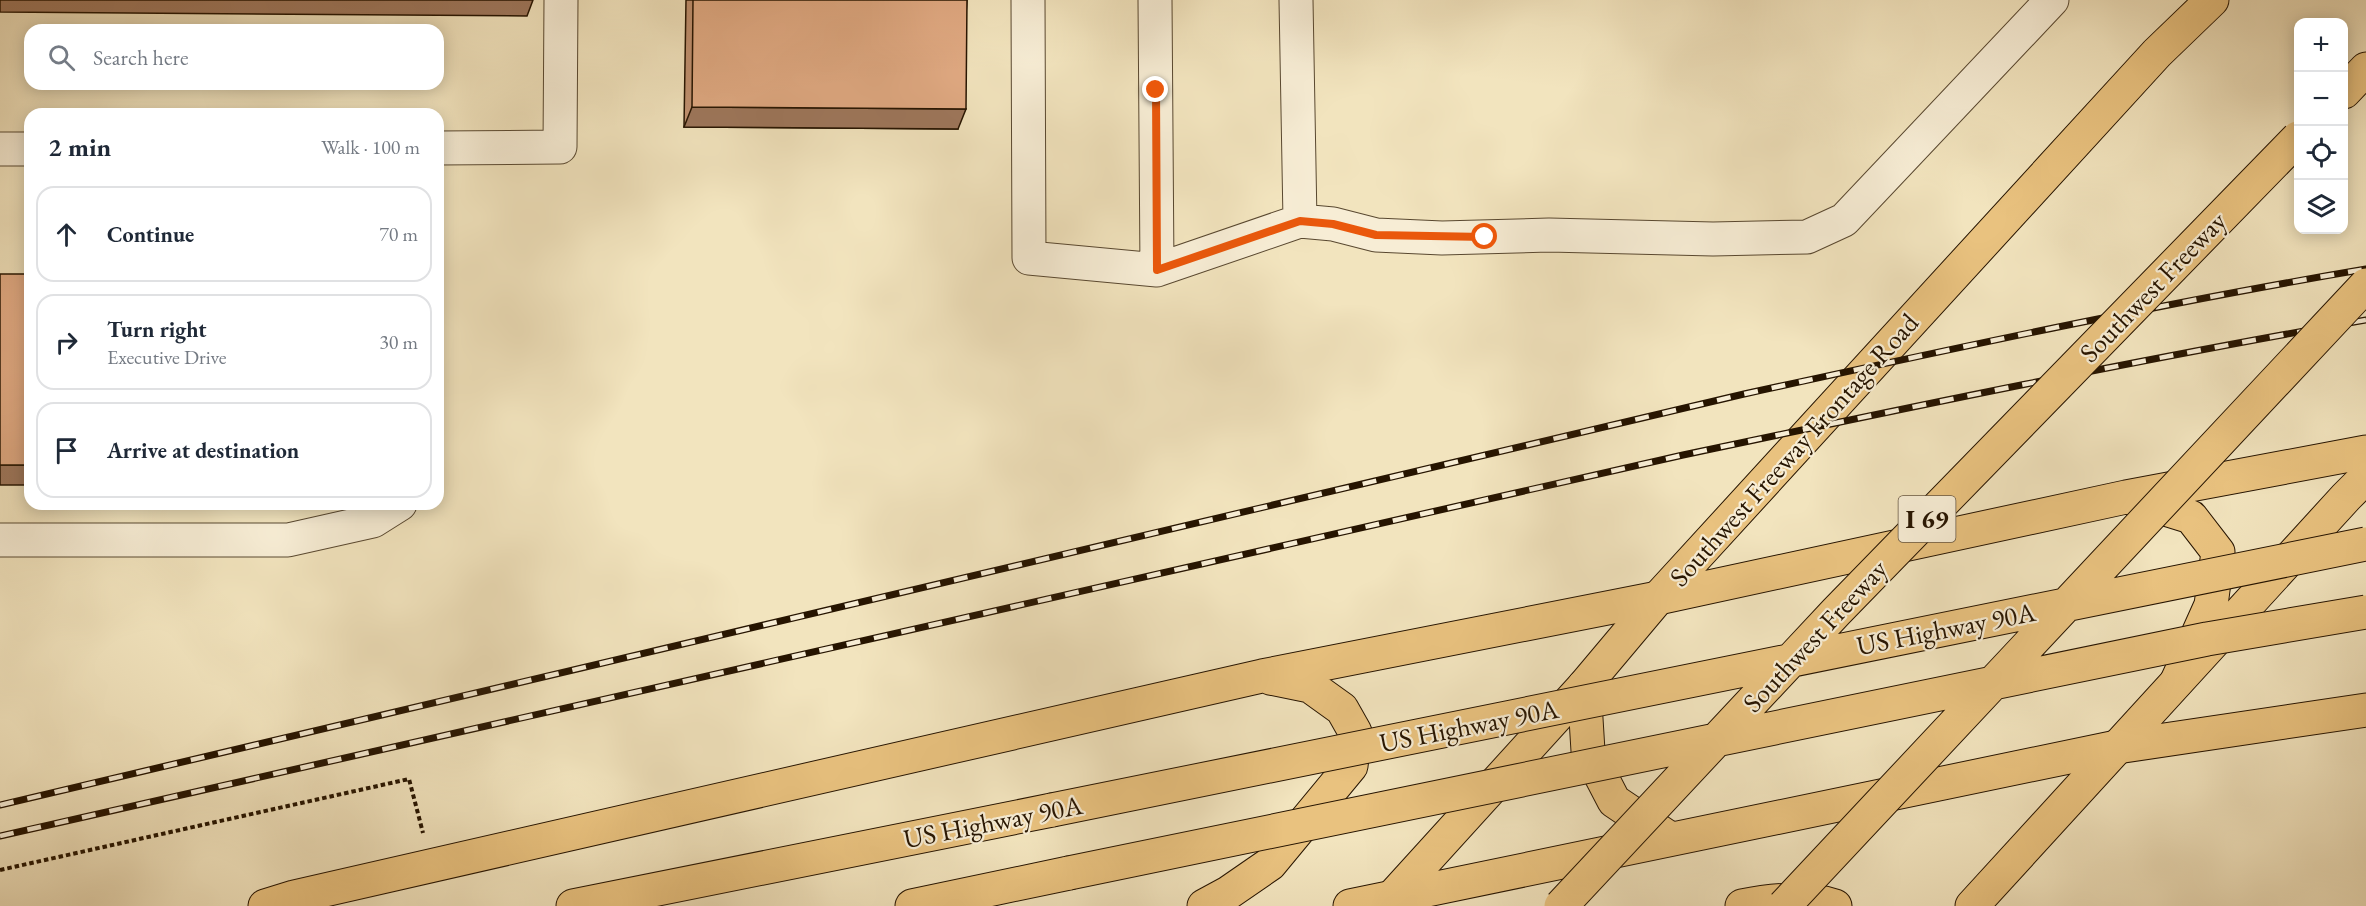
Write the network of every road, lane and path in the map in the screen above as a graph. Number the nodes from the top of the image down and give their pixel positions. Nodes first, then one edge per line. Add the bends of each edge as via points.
1 (561, 0) edge
2 (1028, 0) edge
3 (1155, 0) edge
4 (1296, 0) edge
5 (2052, 0) edge
6 (2212, 0) edge
7 (2366, 69) edge
8 (2348, 87) edge
9 (2294, 142) edge
10 (444, 148) edge
11 (0, 149) edge
12 (24, 149) edge
13 (1300, 221) junction
14 (1157, 270) junction
15 (2366, 285) edge
16 (2366, 452) edge
17 (2366, 477) edge
18 (2126, 497) junction
19 (390, 510) edge
20 (0, 540) edge
21 (2366, 544) edge
22 (1658, 598) junction
23 (2366, 612) edge
24 (1262, 676) junction
25 (2177, 681) junction
26 (1584, 686) junction
27 (2366, 710) edge
28 (2116, 747) junction
29 (1671, 840) junction
30 (431, 866) junction
31 (0, 870) edge
32 (1388, 902) edge
33 (265, 906) edge
34 (573, 906) edge
35 (912, 906) edge
36 (1204, 906) edge
37 (1350, 906) edge
38 (1562, 906) edge
39 (1743, 906) edge
40 (1784, 906) edge
41 (1835, 906) edge
42 (1972, 906) edge

1 - 10 street via 560,147
2 - 14 street via 1029,258
3 - 14 street
4 - 13 street
5 - 13 street via 1844,220 1807,237 1442,238 1376,235 1333,224
6 - 22 main road, Southwest Freeway Frontage Road via 2157,53
7 - 8 main road
9 - 38 main road, Southwest Freeway / I 69, bridge via 1836,612
11 - 12 street
13 - 14 street
15 - 40 main road, bridge
16 - 18 main road
17 - 25 main road
18 - 22 main road
18 - 25 main road via 2191,517 2218,552 2211,605
19 - 20 street via 373,521 288,540
21 - 34 main road, US Highway 90A, bridge
22 - 24 main road
22 - 26 main road, Southwest Freeway Frontage Road
23 - 35 main road, bridge via 2207,639
24 - 30 main road
24 - 36 main road via 1310,686 1342,709 1355,732 1352,766 1270,864
25 - 28 main road
26 - 29 main road via 1588,751 1614,801
26 - 32 main road, Southwest Freeway Frontage Road
27 - 28 main road
28 - 29 main road
28 - 42 main road
29 - 32 main road
30 - 31 path via 409,779
30 - 33 main road
32 - 37 main road
39 - 41 main road via 1818,900

